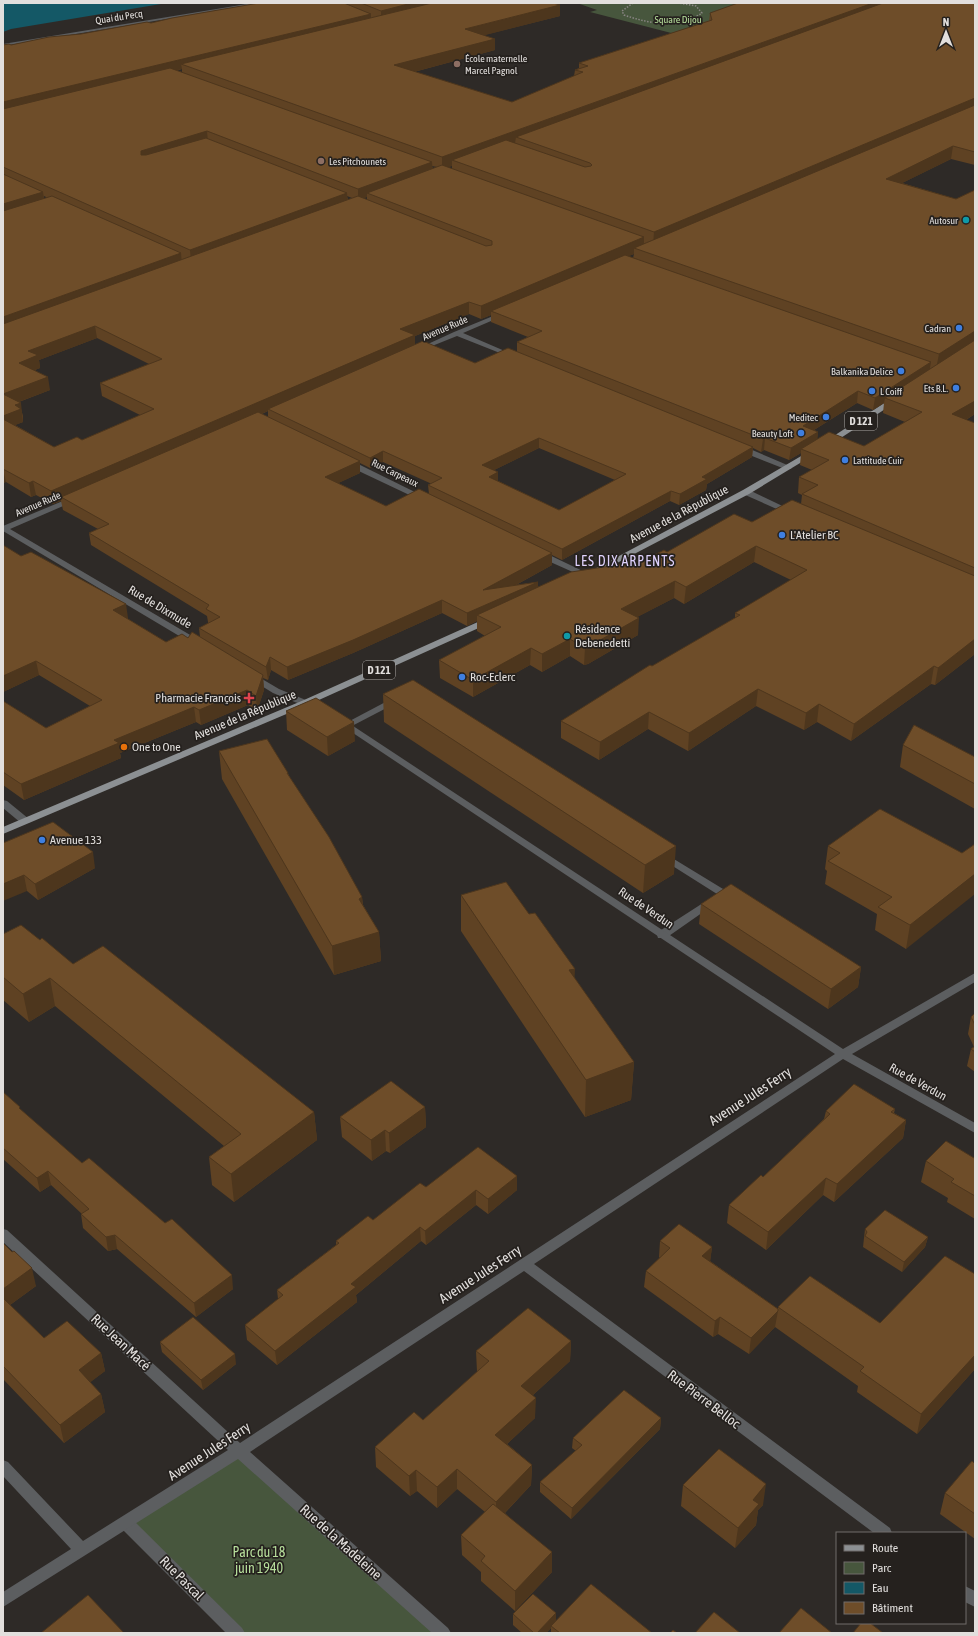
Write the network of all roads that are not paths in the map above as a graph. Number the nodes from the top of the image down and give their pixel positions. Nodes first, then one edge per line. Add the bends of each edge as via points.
1 (262, 3) edge
2 (3, 45) edge
3 (507, 312) edge
4 (456, 333) junction
5 (412, 352) edge
6 (518, 358) edge
7 (900, 397) edge
8 (731, 445) edge
9 (340, 458) edge
10 (788, 467) junction
11 (746, 492) junction
12 (80, 497) edge
13 (433, 503) edge
14 (798, 515) edge
15 (4, 528) edge
16 (532, 551) edge
17 (587, 576) junction
18 (574, 582) edge
19 (497, 617) edge
20 (201, 646) edge
21 (242, 670) edge
22 (404, 695) edge
23 (307, 702) junction
24 (326, 712) edge
25 (336, 718) edge
26 (347, 725) junction
27 (3, 803) edge
28 (25, 822) junction
29 (3, 831) edge
30 (657, 852) edge
31 (662, 935) junction
32 (975, 977) edge
33 (843, 1054) junction
34 (975, 1129) edge
35 (3, 1234) edge
36 (524, 1264) junction
37 (239, 1451) junction
38 (3, 1466) edge
39 (126, 1523) junction
40 (884, 1532) edge
41 (82, 1550) junction
42 (966, 1594) edge
43 (3, 1600) edge
44 (975, 1600) edge
45 (237, 1633) edge
46 (444, 1633) edge

1 - 2 street, Quai du Pecq
3 - 4 street, Avenue Rude
4 - 5 street, Avenue Rude
4 - 6 street
7 - 10 main road, Avenue de la République / D 121
8 - 10 street
9 - 13 street, Rue Carpeaux
10 - 11 main road, Avenue de la République / D 121
11 - 14 street
11 - 17 main road, Avenue de la République / D 121
12 - 15 street, Avenue Rude
15 - 20 street, Rue de Dixmude
16 - 17 street
17 - 18 main road, Avenue de la République / D 121
19 - 23 main road, Avenue de la République / D 121
21 - 23 street via 276,691
22 - 26 street
23 - 24 street
23 - 28 main road, Avenue de la République / D 121
25 - 26 street, Rue de Verdun
26 - 31 street, Rue de Verdun
27 - 28 street
28 - 29 main road, Avenue de la République / D 121
30 - 31 street via 724,894
31 - 33 street, Rue de Verdun
32 - 33 street, Avenue Jules Ferry
33 - 34 street, Rue de Verdun
33 - 36 street, Avenue Jules Ferry
35 - 37 street, Rue Jean Macé
36 - 37 street, Avenue Jules Ferry
36 - 40 street, Rue Pierre Belloc
37 - 39 street, Avenue Jules Ferry
37 - 46 street, Rue de la Madeleine
38 - 41 street
39 - 41 street, Avenue Jules Ferry
39 - 45 street, Rue Pascal
41 - 43 street, Avenue Jules Ferry
42 - 44 street

